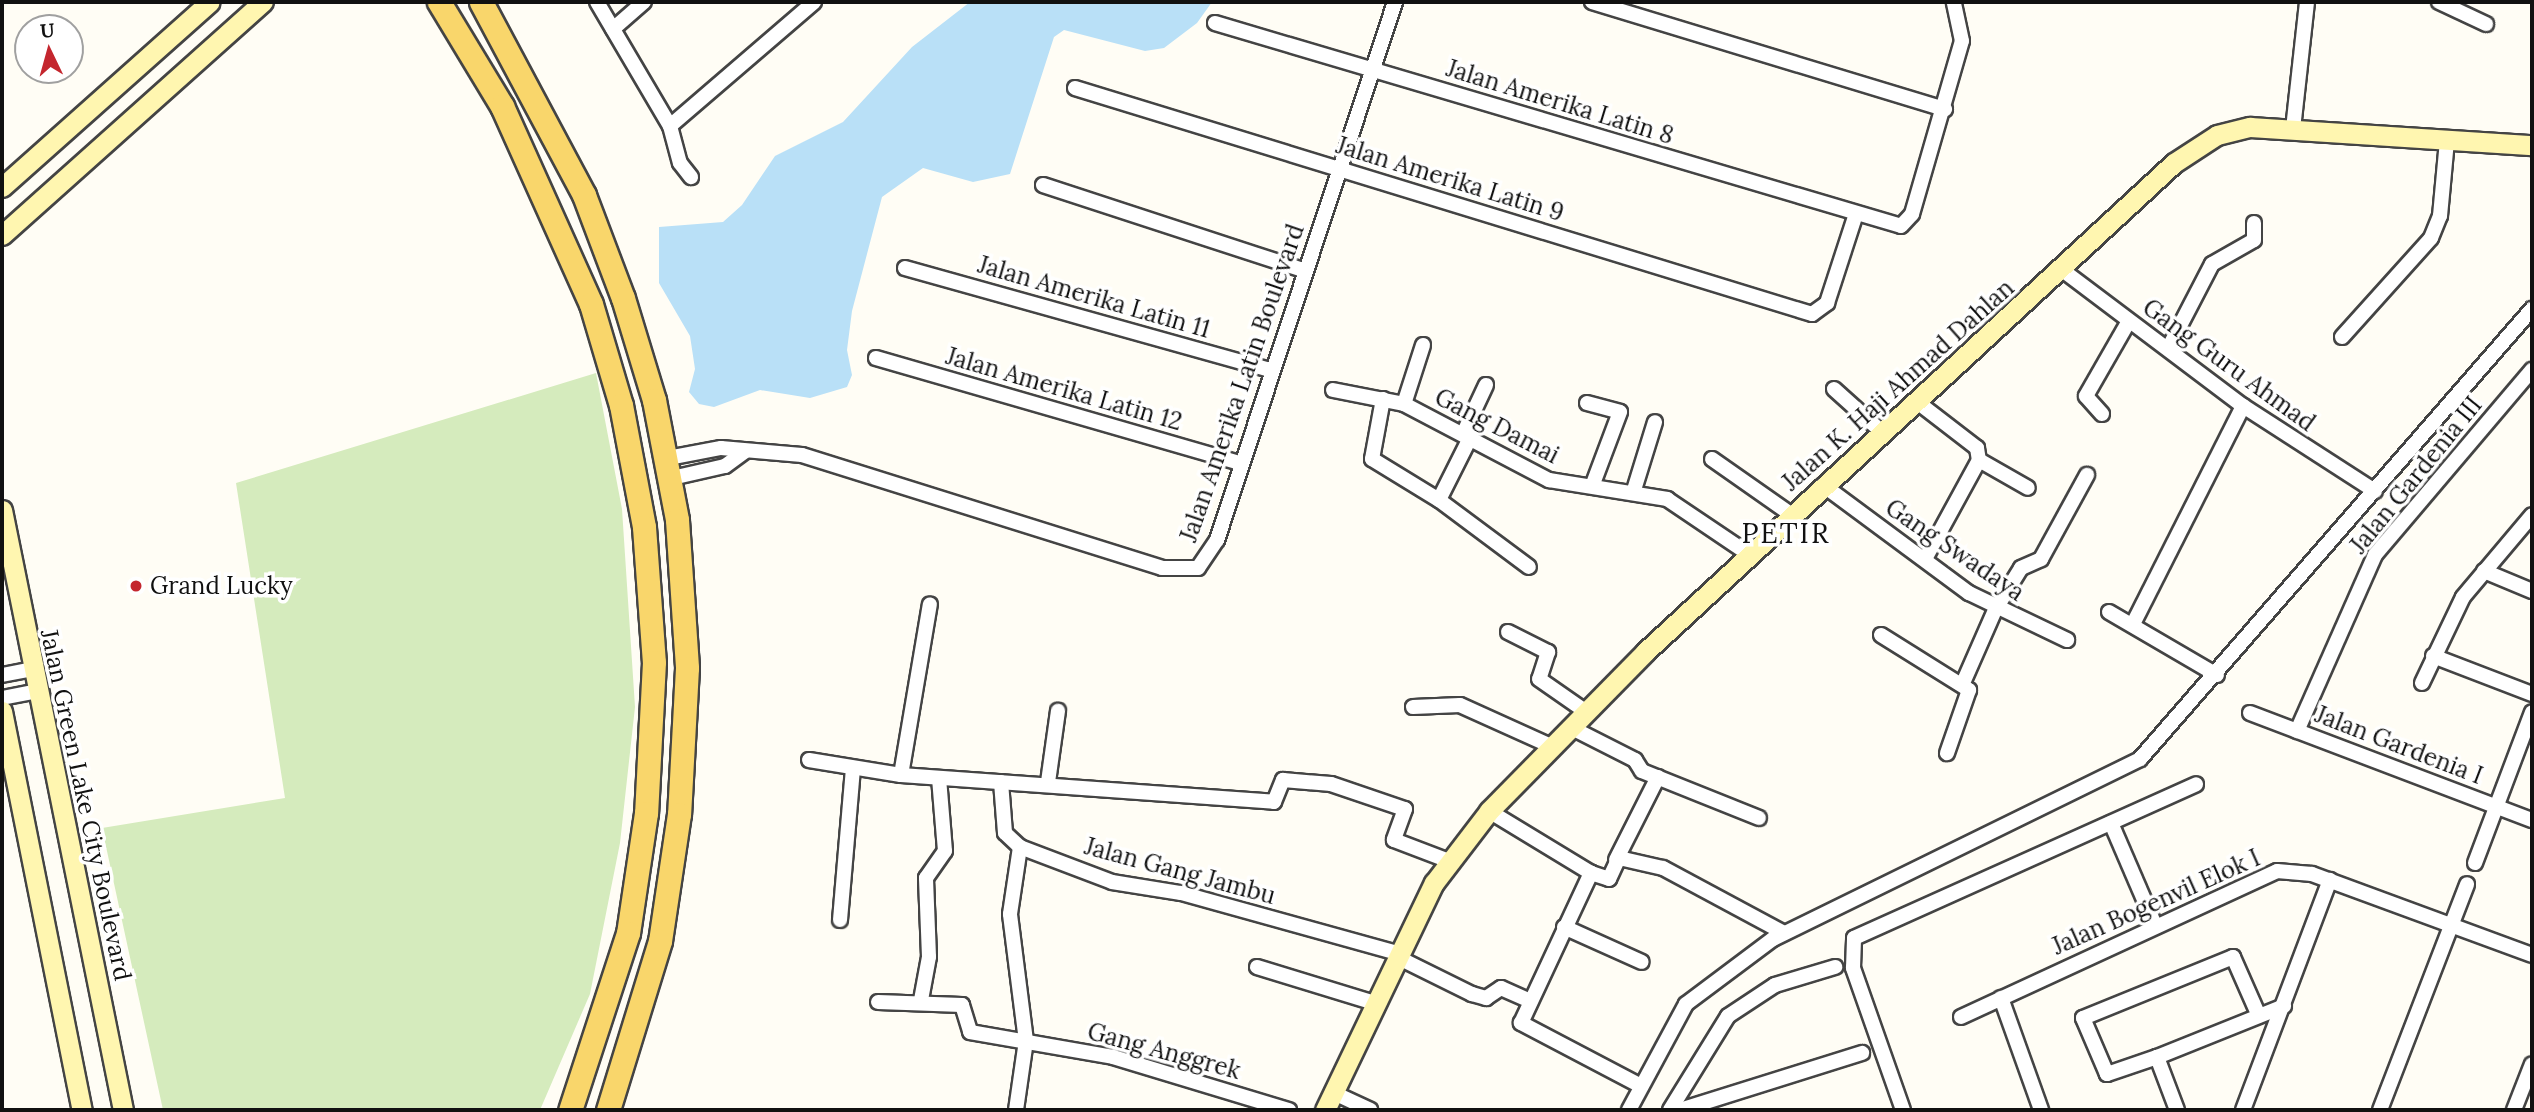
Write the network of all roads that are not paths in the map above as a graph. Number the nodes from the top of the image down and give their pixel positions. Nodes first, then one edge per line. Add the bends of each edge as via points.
1 (210, 2) edge
2 (263, 2) edge
3 (439, 2) edge
4 (481, 2) edge
5 (597, 2) edge
6 (644, 2) edge
7 (814, 2) edge
8 (1395, 2) edge
9 (1592, 2) edge
10 (1954, 2) edge
11 (2307, 2) edge
12 (2439, 2) edge
13 (1214, 23) dead end
14 (2487, 24) dead end
15 (613, 29) junction
16 (1373, 70) junction
17 (1075, 88) dead end
18 (1945, 109) junction
19 (670, 126) junction
20 (2293, 129) junction
21 (2447, 141) junction
22 (2532, 145) edge
23 (1338, 169) junction
24 (691, 177) dead end
25 (1043, 185) dead end
26 (2, 187) edge
27 (1856, 214) junction
28 (2254, 223) dead end
29 (2, 235) edge
30 (905, 268) dead end
31 (2061, 269) junction
32 (1303, 270) junction
33 (2532, 309) edge
34 (2129, 321) junction
35 (2342, 337) dead end
36 (1423, 345) dead end
37 (2170, 345) junction
38 (876, 358) dead end
39 (1271, 370) junction
40 (2532, 370) edge
41 (1486, 385) dead end
42 (1834, 389) dead end
43 (1333, 390) dead end
44 (1383, 399) junction
45 (1916, 401) junction
46 (1587, 403) dead end
47 (1404, 404) junction
48 (2243, 406) junction
49 (2102, 414) dead end
50 (1656, 422) dead end
51 (1882, 432) junction
52 (1467, 435) junction
53 (1712, 458) dead end
54 (1979, 460) junction
55 (1240, 463) junction
56 (670, 468) junction
57 (2087, 475) dead end
58 (1593, 484) junction
59 (1823, 485) junction
60 (2028, 488) dead end
61 (1634, 490) junction
62 (2375, 491) junction
63 (1439, 500) junction
64 (2, 510) edge
65 (1792, 515) junction
66 (2532, 515) edge
67 (1749, 555) junction
68 (1925, 559) junction
69 (1529, 567) dead end
70 (2484, 571) junction
71 (2532, 591) edge
72 (930, 604) dead end
73 (1996, 610) junction
74 (2109, 612) dead end
75 (2134, 622) junction
76 (1508, 632) dead end
77 (1881, 635) dead end
78 (2067, 640) dead end
79 (2433, 656) junction
80 (32, 669) junction
81 (2, 674) edge
82 (2217, 675) junction
83 (1963, 683) junction
84 (2422, 683) dead end
85 (37, 691) junction
86 (2532, 694) edge
87 (2, 698) edge
88 (1413, 707) dead end
89 (1058, 711) dead end
90 (1585, 711) junction
91 (2, 712) edge
92 (2532, 712) edge
93 (2250, 713) dead end
94 (1570, 727) junction
95 (2297, 731) junction
96 (1551, 746) junction
97 (1947, 753) dead end
98 (809, 760) dead end
99 (853, 769) junction
100 (901, 775) junction
101 (1658, 777) junction
102 (939, 778) junction
103 (1001, 782) junction
104 (1048, 782) junction
105 (2196, 784) dead end
106 (2496, 806) junction
107 (1489, 811) junction
108 (1759, 818) dead end
109 (2532, 820) edge
110 (2111, 823) junction
111 (1020, 847) junction
112 (1616, 860) junction
113 (1449, 861) junction
114 (2475, 863) dead end
115 (1591, 873) junction
116 (2330, 880) junction
117 (2467, 884) dead end
118 (840, 920) dead end
119 (2155, 925) junction
120 (2451, 925) junction
121 (1564, 927) junction
122 (1784, 933) junction
123 (1398, 955) junction
124 (2532, 955) edge
125 (1642, 962) dead end
126 (1256, 967) dead end
127 (1835, 967) dead end
128 (2001, 998) junction
129 (921, 1000) junction
130 (1528, 1000) junction
131 (878, 1002) dead end
132 (1375, 1003) junction
133 (2284, 1006) junction
134 (2259, 1016) junction
135 (1961, 1017) dead end
136 (1026, 1041) junction
137 (1863, 1053) dead end
138 (2157, 1057) junction
139 (2532, 1063) edge
140 (1641, 1086) junction
141 (1329, 1102) edge
142 (82, 1110) edge
143 (123, 1110) edge
144 (570, 1110) edge
145 (608, 1110) edge
146 (1016, 1110) edge
147 (1289, 1110) edge
148 (1370, 1110) edge
149 (1629, 1110) edge
150 (1670, 1110) edge
151 (1680, 1110) edge
152 (1903, 1110) edge
153 (2040, 1110) edge
154 (2177, 1110) edge
155 (2243, 1110) edge
156 (2380, 1110) edge
157 (2514, 1110) edge

1 - 26 main road
2 - 29 main road
3 - 144 main road via 502,106 591,304 621,405 644,527 654,662 646,813 628,933
4 - 56 main road via 584,195 623,299
5 - 15 street
6 - 15 street
7 - 19 street
8 - 16 street, Jalan Amerika Latin Boulevard
9 - 18 street
10 - 18 street via 1962,41
11 - 20 street
12 - 14 street
13 - 16 street, Jalan Amerika Latin 8
15 - 19 street
16 - 23 street, Jalan Amerika Latin Boulevard
16 - 27 street, Jalan Amerika Latin 8
17 - 23 street, Jalan Amerika Latin 9
18 - 27 street, Jalan Amerika Latin 8 via 1908,223 1892,225
19 - 24 street via 680,163
20 - 21 main road, Jalan K. Haji Ahmad Dahlan
20 - 31 main road, Jalan K. Haji Ahmad Dahlan via 2250,127 2202,142
21 - 22 main road, Jalan K. Haji Ahmad Dahlan
21 - 35 street via 2440,216 2431,238
23 - 27 street, Jalan Amerika Latin 9 via 1812,314 1827,303
23 - 32 street, Jalan Amerika Latin Boulevard
25 - 32 street
28 - 37 street via 2254,240 2212,264
30 - 39 street, Jalan Amerika Latin 11
31 - 34 street, Gang Guru Ahmad
31 - 45 main road, Jalan K. Haji Ahmad Dahlan
32 - 39 street, Jalan Amerika Latin Boulevard
33 - 62 street
34 - 37 street, Gang Guru Ahmad
34 - 49 street via 2086,396
36 - 47 street
37 - 48 street, Gang Guru Ahmad
38 - 55 street, Jalan Amerika Latin 12
39 - 55 street, Jalan Amerika Latin Boulevard
40 - 95 street, Jalan Gardenia III via 2375,555
41 - 52 street
42 - 51 street
43 - 44 street, Gang Damai
44 - 47 street, Gang Damai
44 - 63 street via 1372,459
45 - 51 main road, Jalan K. Haji Ahmad Dahlan
45 - 54 street via 1977,448
46 - 58 street via 1620,412
47 - 52 street, Gang Damai
48 - 62 street, Gang Guru Ahmad
48 - 75 street
50 - 61 street
51 - 59 main road, Jalan K. Haji Ahmad Dahlan
52 - 58 street, Gang Damai via 1549,480
52 - 63 street
53 - 65 street
54 - 60 street
54 - 68 street
55 - 56 street, Jalan Amerika Latin Boulevard via 1209,557 1198,568 1182,570 802,455 721,449
56 - 145 main road via 687,668 680,814 660,942
57 - 73 street via 2041,559 2021,568
58 - 61 street, Gang Damai
59 - 65 main road, Jalan K. Haji Ahmad Dahlan
59 - 68 street, Gang Swadaya
61 - 67 street, Gang Damai via 1682,505
62 - 82 street
63 - 69 street
64 - 80 main road, Jalan Green Lake City Boulevard
65 - 67 main road, Jalan K. Haji Ahmad Dahlan
66 - 70 street
67 - 90 main road, Jalan K. Haji Ahmad Dahlan
68 - 73 street, Gang Swadaya
70 - 71 street
70 - 79 street via 2463,597
72 - 100 street
73 - 78 street, Gang Swadaya
73 - 83 street
74 - 75 street
75 - 82 street
76 - 90 street via 1548,652 1539,679
77 - 83 street
79 - 84 street
79 - 86 street
80 - 81 street
80 - 85 main road, Jalan Green Lake City Boulevard
82 - 122 street via 2132,766
83 - 97 street via 1969,692
85 - 87 street
85 - 143 main road, Jalan Green Lake City Boulevard
88 - 96 street via 1460,705
89 - 104 street
90 - 94 main road, Jalan K. Haji Ahmad Dahlan
91 - 142 main road
92 - 106 street
93 - 95 street, Jalan Gardenia I
94 - 96 main road, Jalan K. Haji Ahmad Dahlan
94 - 101 street
95 - 106 street, Jalan Gardenia I
96 - 107 main road, Jalan K. Haji Ahmad Dahlan
98 - 99 street
99 - 100 street
99 - 118 street
100 - 102 street
101 - 108 street
101 - 112 street
102 - 103 street
102 - 129 street via 945,851 926,878 929,957
103 - 104 street
103 - 111 street via 1005,833
104 - 113 street via 1274,802 1283,780 1331,784 1405,809 1394,840
105 - 110 street
106 - 109 street, Jalan Gardenia I
106 - 114 street
107 - 113 main road, Jalan K. Haji Ahmad Dahlan
107 - 115 street
110 - 119 street
110 - 152 street via 1854,938 1853,968
111 - 123 street, Jalan Gang Jambu via 1112,882 1181,893
111 - 136 street via 1010,914
112 - 115 street via 1609,879
112 - 122 street via 1663,868
113 - 123 main road, Jalan K. Haji Ahmad Dahlan
115 - 121 street
116 - 119 street, Jalan Bogenvil Elok I via 2277,872
116 - 120 street, Jalan Bogenvil Elok I
116 - 133 street
117 - 120 street
119 - 128 street, Jalan Bogenvil Elok I
120 - 124 street, Jalan Bogenvil Elok I
120 - 156 street
121 - 125 street
121 - 130 street
122 - 140 street via 1686,1004
123 - 130 street, Jalan Gang Jambu via 1472,994 1486,998 1501,988
123 - 132 main road, Jalan K. Haji Ahmad Dahlan
126 - 132 street
127 - 150 street via 1775,985 1728,1016
128 - 135 street, Jalan Bogenvil Elok I
128 - 153 street
129 - 131 street
129 - 136 street, Gang Anggrek via 962,1005 970,1032
130 - 140 street via 1521,1023
132 - 141 main road, Jalan K. Haji Ahmad Dahlan
133 - 134 street
133 - 155 street
134 - 138 street
134 - 138 street via 2233,957 2083,1018 2106,1074
136 - 146 street
136 - 147 street, Gang Anggrek via 1113,1057
137 - 151 street
138 - 154 street
139 - 157 street
140 - 149 street
141 - 148 street

